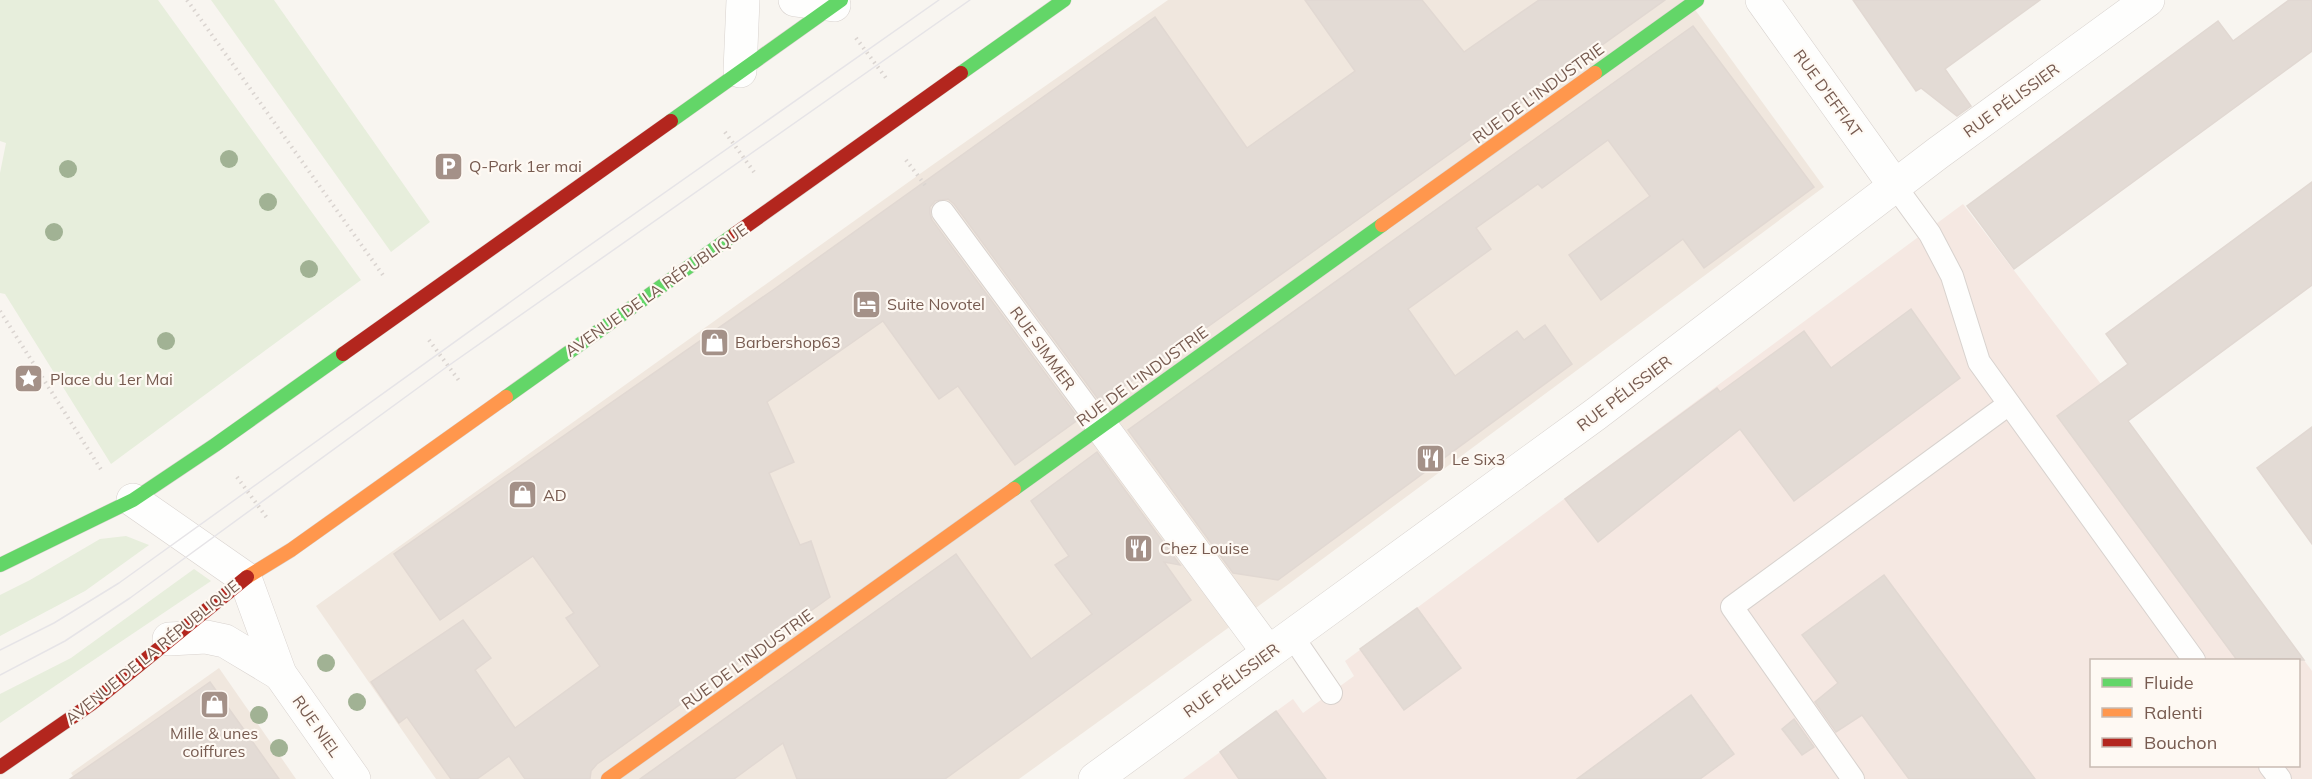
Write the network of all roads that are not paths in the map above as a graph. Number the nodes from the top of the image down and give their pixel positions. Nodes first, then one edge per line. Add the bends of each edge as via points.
1 (743, 0) edge
2 (795, 0) edge
3 (1064, 0) edge
4 (1697, 0) edge
5 (1762, 0) edge
6 (2148, 0) edge
7 (837, 3) edge
8 (740, 70) junction
9 (1895, 186) junction
10 (943, 212) road end
11 (2009, 404) junction
12 (1101, 426) junction
13 (134, 500) junction
14 (0, 565) edge
15 (245, 578) junction
16 (169, 639) junction
17 (1280, 644) junction
18 (2193, 659) edge
19 (280, 674) junction
20 (1331, 693) dead end
21 (0, 767) edge
22 (354, 779) edge
23 (608, 779) edge
24 (1095, 779) edge
25 (1853, 779) edge

1 - 8 street
2 - 7 street
3 - 15 main road, AVENUE DE LA RÉPUBLIQUE via 291,550
4 - 12 main road, RUE DE L'INDUSTRIE
5 - 9 street, RUE D'EFFIAT
6 - 9 street, RUE PÉLISSIER
7 - 8 main road
8 - 13 main road
9 - 11 lane via 1930,234 1952,276 1979,362
9 - 17 street, RUE PÉLISSIER via 1596,414
10 - 12 lane, RUE SIMMER
11 - 18 lane
11 - 25 lane via 1732,607
12 - 17 street, RUE SIMMER
12 - 23 main road, RUE DE L'INDUSTRIE
13 - 14 main road
13 - 15 street, AVENUE DE LA RÉPUBLIQUE
15 - 16 main road, AVENUE DE LA RÉPUBLIQUE
15 - 19 street, RUE NIEL
16 - 19 street, RUE NIEL via 206,637 225,641
16 - 21 main road, AVENUE DE LA RÉPUBLIQUE via 91,705
17 - 20 lane
17 - 24 street, RUE PÉLISSIER
19 - 22 street, RUE NIEL

